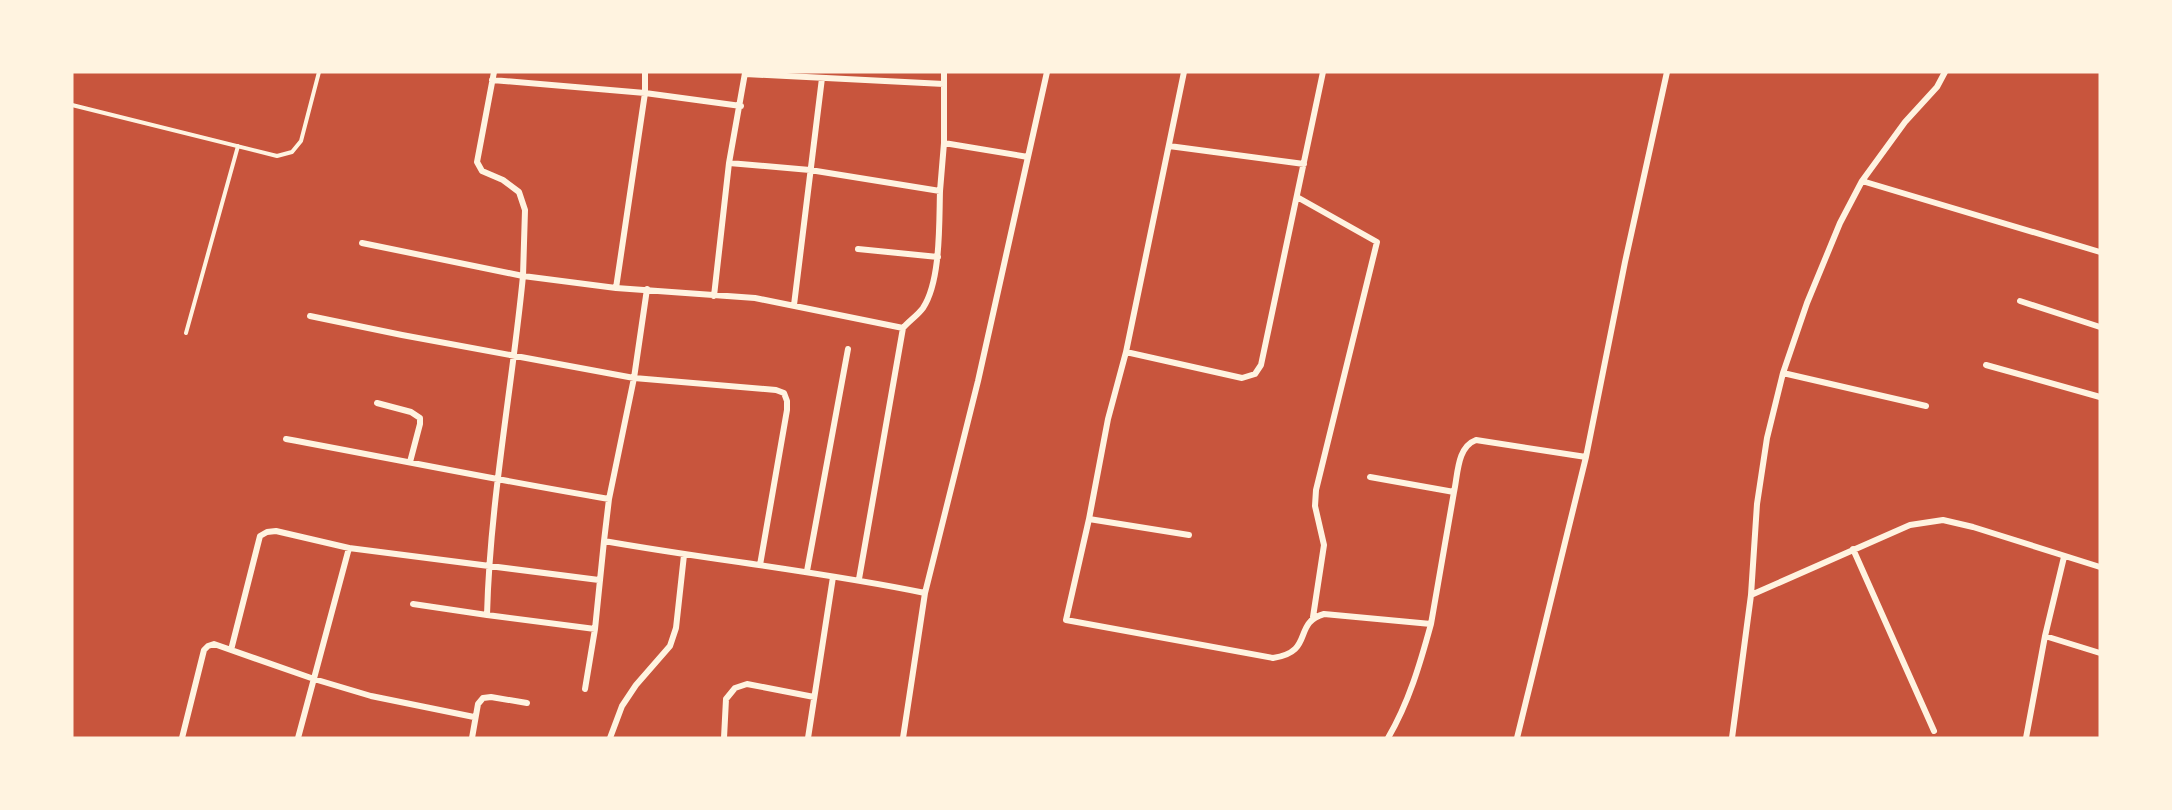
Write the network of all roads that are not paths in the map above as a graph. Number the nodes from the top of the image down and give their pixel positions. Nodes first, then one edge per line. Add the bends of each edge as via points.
1 (319, 72) edge
2 (494, 72) edge
3 (645, 72) edge
4 (944, 72) edge
5 (1047, 72) edge
6 (1184, 72) edge
7 (1323, 72) edge
8 (1667, 72) edge
9 (1945, 72) edge
10 (745, 73) edge
11 (822, 78) junction
12 (492, 80) junction
13 (944, 84) junction
14 (645, 93) junction
15 (72, 105) edge
16 (741, 106) junction
17 (944, 143) junction
18 (238, 146) junction
19 (1169, 146) junction
20 (1028, 157) junction
21 (729, 163) junction
22 (1304, 164) junction
23 (810, 170) junction
24 (1862, 181) junction
25 (940, 191) junction
26 (1297, 197) junction
27 (362, 243) dead end
28 (858, 249) dead end
29 (2100, 252) edge
30 (938, 257) junction
31 (523, 276) junction
32 (615, 288) junction
33 (647, 289) junction
34 (714, 296) junction
35 (2020, 301) dead end
36 (794, 305) junction
37 (310, 316) dead end
38 (2100, 327) edge
39 (903, 328) junction
40 (186, 333) dead end
41 (848, 348) dead end
42 (1126, 352) junction
43 (515, 357) junction
44 (1986, 364) dead end
45 (1783, 374) junction
46 (634, 378) junction
47 (2100, 397) edge
48 (376, 403) dead end
49 (1926, 406) dead end
50 (286, 439) dead end
51 (1586, 457) junction
52 (410, 462) junction
53 (1370, 477) dead end
54 (497, 480) junction
55 (1454, 492) junction
56 (609, 499) junction
57 (1089, 519) junction
58 (1189, 535) dead end
59 (604, 541) junction
60 (349, 548) junction
61 (1852, 549) junction
62 (684, 555) junction
63 (2064, 557) junction
64 (489, 565) junction
65 (760, 565) junction
66 (2100, 567) edge
67 (807, 571) junction
68 (833, 577) junction
69 (859, 579) junction
70 (599, 580) junction
71 (925, 593) junction
72 (1751, 595) junction
73 (413, 604) dead end
74 (487, 615) junction
75 (1313, 617) junction
76 (1431, 624) junction
77 (595, 629) junction
78 (2044, 636) junction
79 (231, 650) junction
80 (2100, 653) edge
81 (314, 679) junction
82 (585, 688) dead end
83 (814, 697) junction
84 (527, 703) dead end
85 (474, 717) junction
86 (1934, 731) dead end
87 (182, 738) edge
88 (298, 738) edge
89 (472, 738) edge
90 (610, 738) edge
91 (724, 738) edge
92 (808, 738) edge
93 (903, 738) edge
94 (1388, 738) edge
95 (1517, 738) edge
96 (1732, 738) edge
97 (2026, 738) edge

1 - 18 lane via 301,141 292,152 277,156
2 - 12 street
3 - 14 street
4 - 13 street
5 - 20 street
6 - 19 street
7 - 22 street
8 - 51 street
9 - 24 street
10 - 11 street
10 - 16 street
11 - 13 street
11 - 23 street
12 - 14 street
12 - 31 street via 477,162 482,171 519,192 525,210
13 - 17 street
14 - 16 street
14 - 32 street
15 - 18 lane
16 - 21 street
17 - 20 street
17 - 25 street
18 - 40 lane
19 - 22 street
19 - 42 street
20 - 71 street
21 - 23 street
21 - 34 street
22 - 26 street
23 - 25 street
23 - 36 street
24 - 29 street
24 - 45 street via 1840,222
25 - 30 street
26 - 42 street via 1261,365 1254,374 1242,378
26 - 75 street via 1377,242 1316,490 1315,506 1324,545
27 - 31 street
28 - 30 street
30 - 39 street via 924,307
31 - 32 street
31 - 43 street
32 - 33 street
33 - 34 street
33 - 46 street
34 - 36 street
35 - 38 street
36 - 39 street
37 - 43 street
39 - 69 street
41 - 67 street
42 - 57 street via 1108,419
43 - 46 street
43 - 54 street
44 - 47 street
45 - 49 street
45 - 72 street via 1767,438 1757,504
46 - 56 street
46 - 65 street via 784,393 787,410
48 - 52 street via 420,418
50 - 52 street
51 - 55 street via 1476,440 1463,450
51 - 95 street
52 - 54 street
53 - 55 street
54 - 56 street
54 - 64 street
55 - 76 street
56 - 59 street
57 - 58 street
57 - 75 street via 1066,620 1273,658 1296,650
59 - 62 street
59 - 70 street
60 - 64 street
60 - 79 street via 276,531 260,536
60 - 81 street
61 - 63 street via 1910,525 1943,520
61 - 72 street
61 - 86 street
62 - 65 street
62 - 90 street via 676,628 670,646 622,706
63 - 66 street
63 - 78 street
64 - 70 street
64 - 74 street
65 - 67 street
67 - 68 street
68 - 69 street
68 - 83 street
69 - 71 street
70 - 77 street
71 - 93 street
72 - 96 street
73 - 74 street
74 - 77 street
75 - 76 street via 1324,614
76 - 94 street via 1420,667
77 - 82 street
78 - 80 street
78 - 97 street
79 - 81 street
79 - 87 street via 214,644 204,650
81 - 85 street via 371,696
81 - 88 street
83 - 91 street via 747,684 735,688 726,699
83 - 92 street
84 - 85 street via 483,698
85 - 89 street

